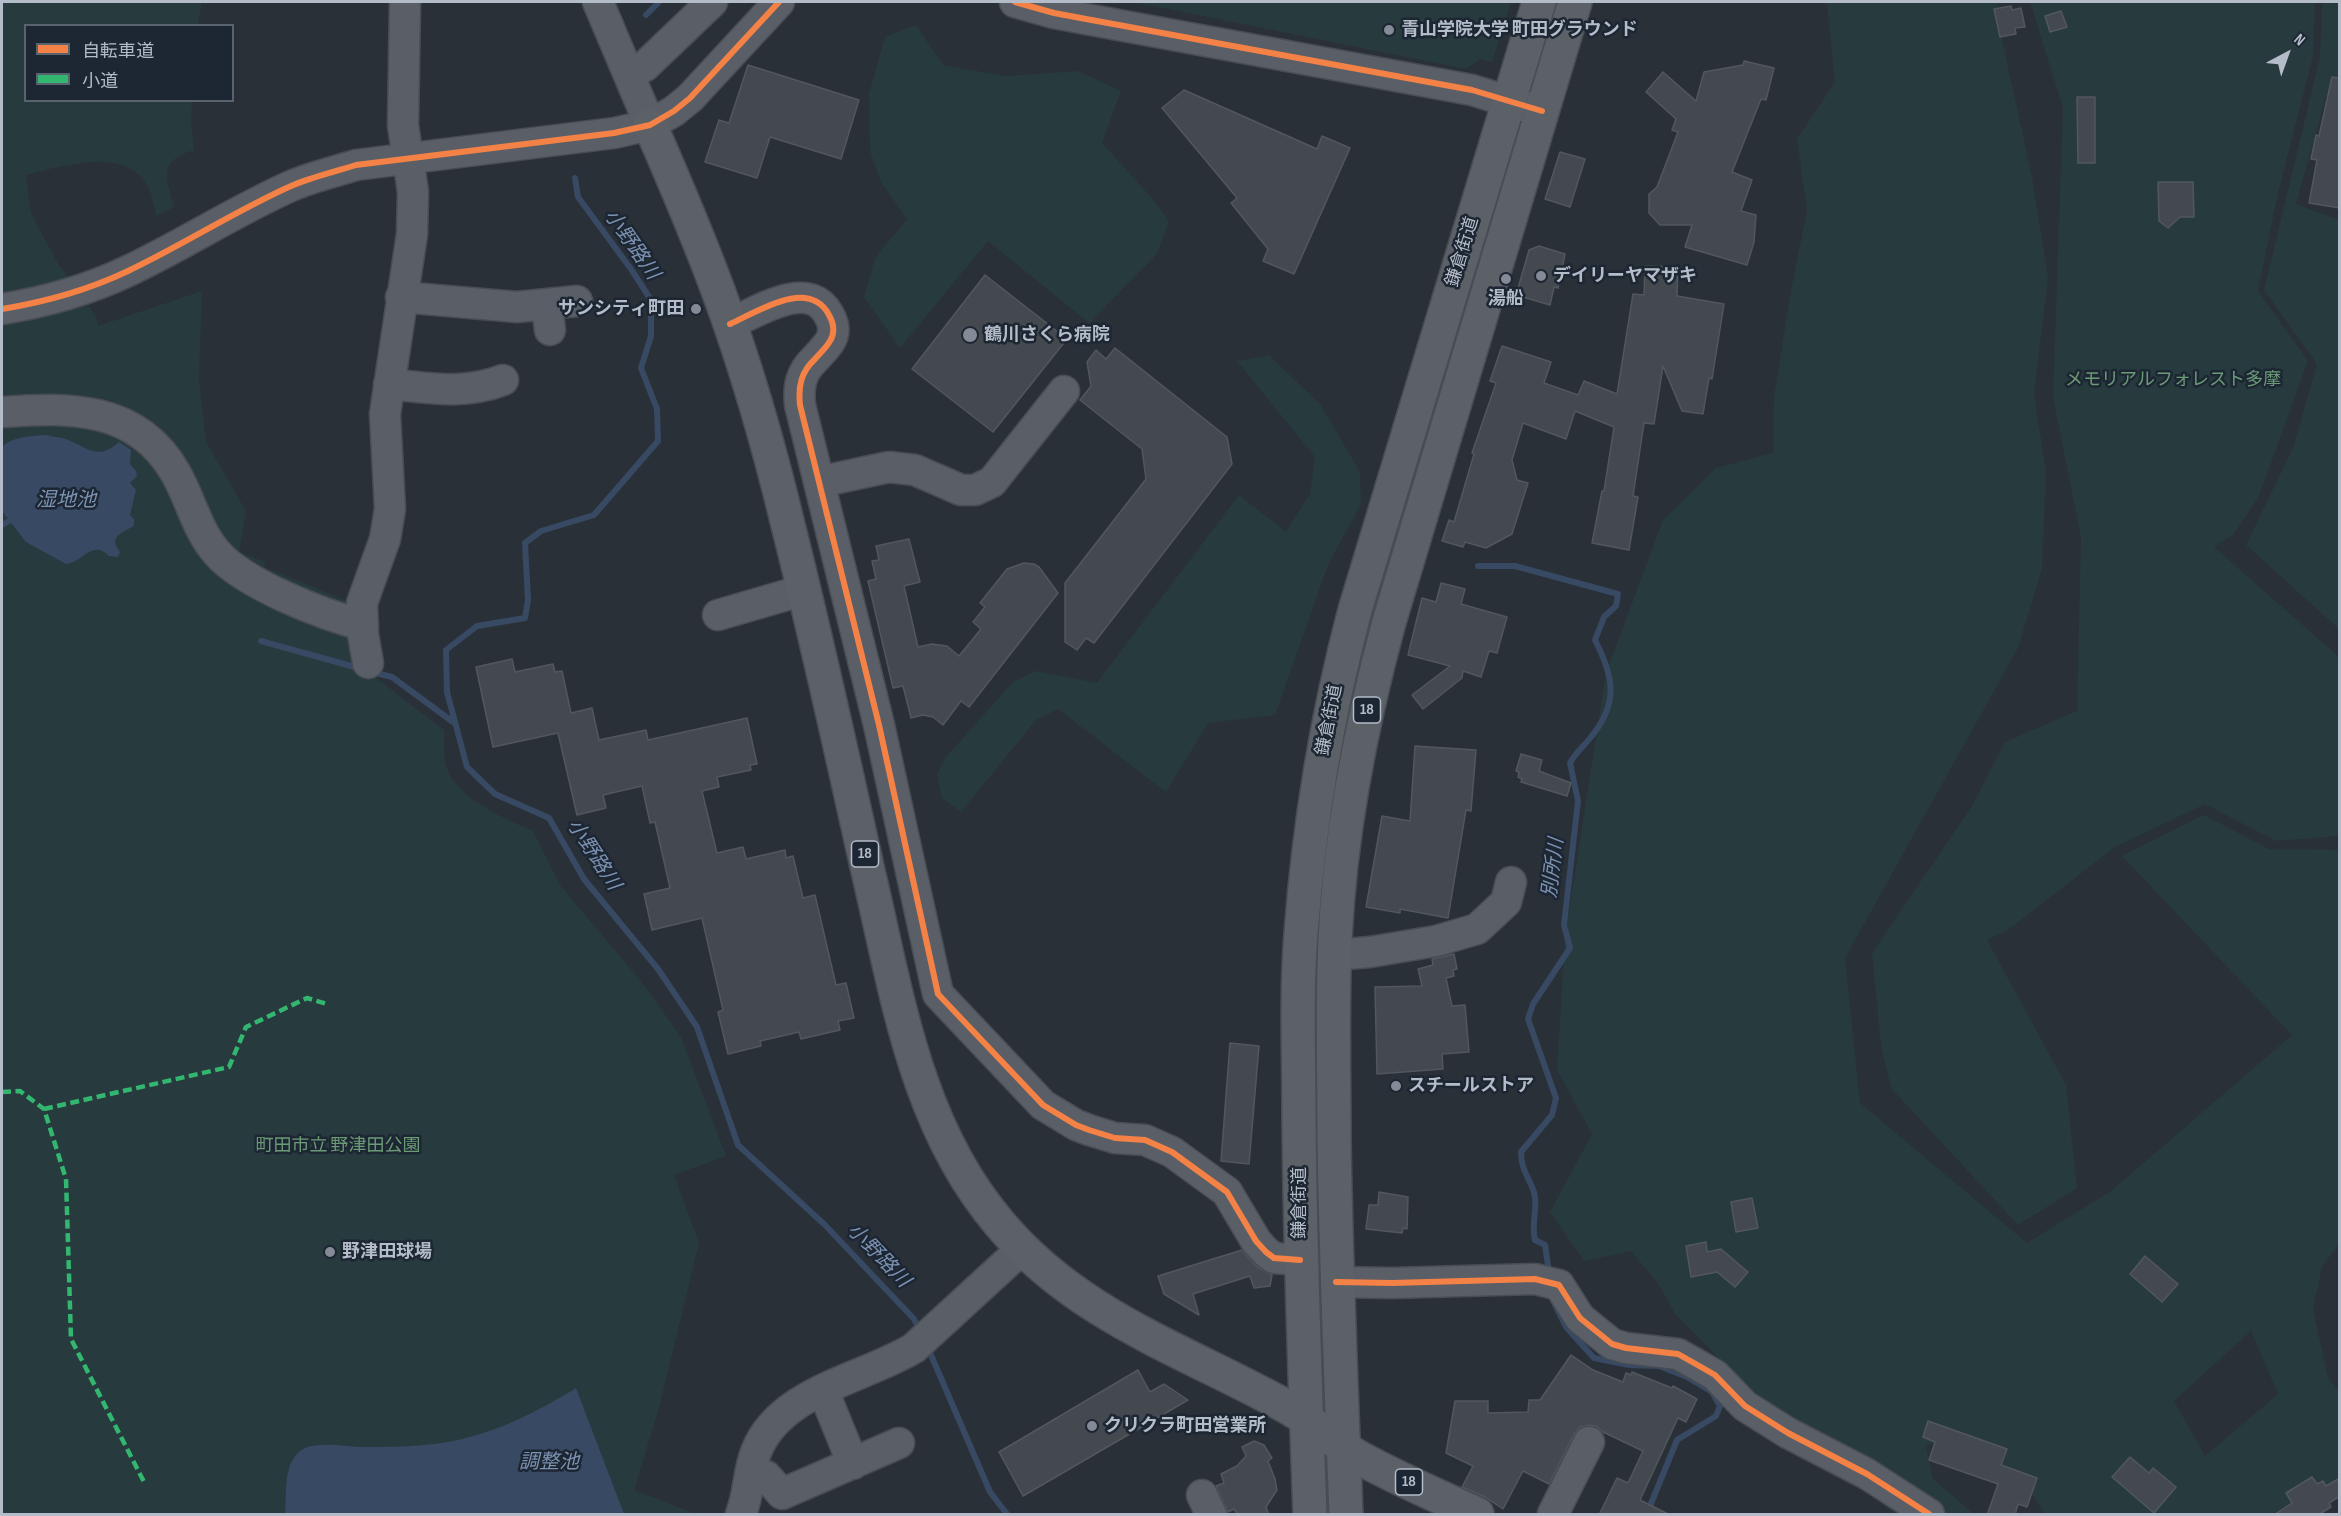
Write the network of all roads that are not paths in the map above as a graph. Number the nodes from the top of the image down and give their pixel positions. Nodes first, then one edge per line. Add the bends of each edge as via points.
1 (405, 2) edge
2 (712, 2) edge
3 (779, 2) edge
4 (1015, 2) edge
5 (1539, 2) edge
6 (1575, 2) edge
7 (1088, 10) edge
8 (603, 13) edge
9 (627, 70) junction
10 (1509, 101) junction
11 (1542, 111) junction
12 (650, 124) junction
13 (408, 158) junction
14 (401, 297) junction
15 (577, 301) dead end
16 (2, 309) edge
17 (730, 324) junction
18 (503, 380) dead end
19 (389, 384) junction
20 (1064, 391) dead end
21 (2, 412) edge
22 (819, 482) junction
23 (804, 590) junction
24 (718, 615) dead end
25 (363, 625) junction
26 (368, 663) dead end
27 (1511, 882) dead end
28 (1335, 955) junction
29 (1023, 1248) junction
30 (1300, 1260) junction
31 (1336, 1282) junction
32 (823, 1390) junction
33 (1305, 1418) junction
34 (1589, 1442) dead end
35 (899, 1443) dead end
36 (1343, 1447) junction
37 (853, 1464) junction
38 (752, 1473) junction
39 (741, 1515) edge
40 (1310, 1515) edge
41 (1346, 1515) edge
42 (1477, 1515) edge
43 (1553, 1515) edge
44 (1929, 1515) edge

1 - 13 street via 403,125
2 - 9 street via 645,66
3 - 12 street via 690,98
4 - 7 street via 1054,13
5 - 10 main road, 鎌倉街道 / 18
6 - 11 main road, 鎌倉街道 / 18
7 - 10 street
8 - 9 street
9 - 12 street
10 - 11 street
10 - 30 main road, 鎌倉街道 / 18 via 1355,610 1324,748 1300,936
11 - 28 main road, 鎌倉街道 / 18 via 1376,667 1351,796
12 - 13 street via 557,141
12 - 17 main road, 18
13 - 14 street via 413,192 412,234
13 - 16 street via 356,165 292,185 128,271 73,293
14 - 15 street via 517,308 548,318
14 - 19 street
17 - 22 street via 786,298 800,296 826,308 834,330 830,342 803,374 798,388
17 - 23 main road, 18 via 764,428
18 - 19 street via 483,388 451,391
19 - 25 street via 385,414 390,509 385,539 362,603
20 - 22 street via 992,482 975,490 961,490 915,470 889,467
21 - 25 street via 69,409 106,417 143,434 175,472 196,522 219,555 242,573 312,609
22 - 30 street via 879,725 938,994 1043,1105 1089,1130 1115,1138 1145,1140 1172,1152 1227,1192 1266,1252 1274,1258
23 - 24 street
23 - 29 main road, 18 via 922,1088 976,1194
25 - 26 street
27 - 28 street via 1506,902 1477,929 1436,941
28 - 31 main road, 鎌倉街道 / 18
29 - 32 street via 924,1338 896,1358
29 - 33 main road, 18 via 1105,1314
30 - 33 main road, 鎌倉街道 / 18
31 - 36 main road, 鎌倉街道 / 18
31 - 44 street via 1535,1279 1559,1285 1580,1318 1612,1344 1678,1354 1715,1375 1745,1406 1867,1474
32 - 37 street
32 - 38 street via 797,1402 766,1432 756,1452
33 - 36 main road, 18
33 - 40 main road, 18
34 - 43 street
35 - 37 street
36 - 41 main road, 18
36 - 42 main road, 18
37 - 38 street via 782,1494 766,1476
38 - 39 street

